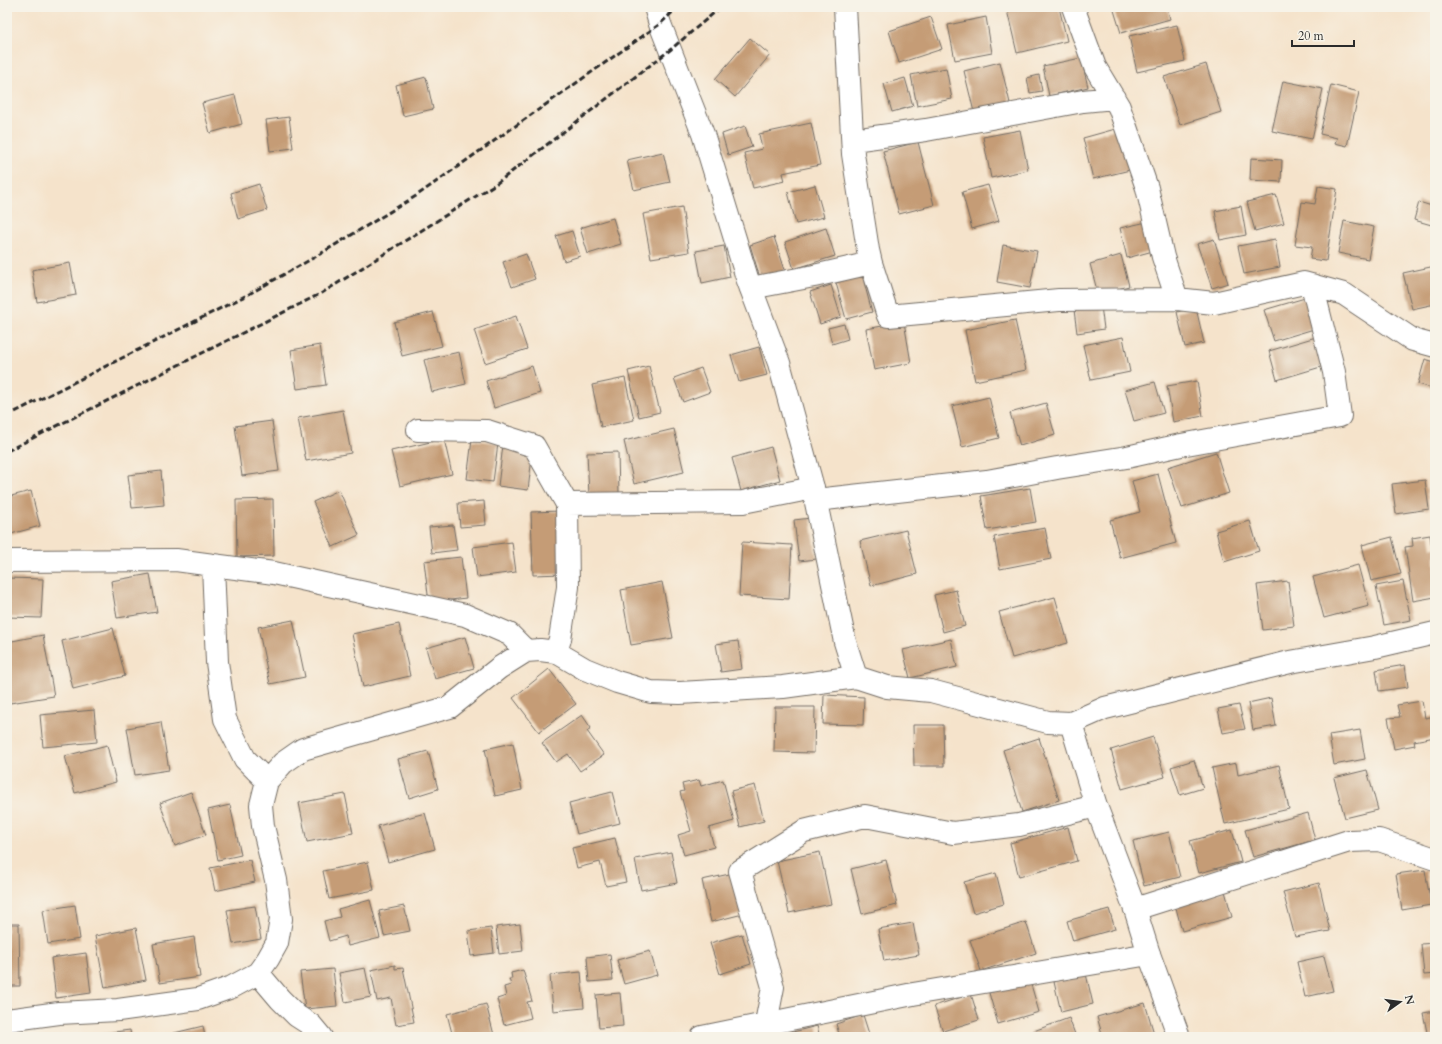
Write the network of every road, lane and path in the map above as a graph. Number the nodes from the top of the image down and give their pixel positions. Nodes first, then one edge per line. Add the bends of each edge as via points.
1 (655, 7) edge
2 (845, 7) edge
3 (1073, 7) edge
4 (1114, 98) junction
5 (853, 140) junction
6 (871, 263) junction
7 (1312, 285) junction
8 (751, 288) junction
9 (1177, 299) junction
10 (1435, 346) edge
11 (418, 430) dead end
12 (814, 494) junction
13 (567, 504) junction
14 (7, 561) edge
15 (213, 566) junction
16 (1435, 633) edge
17 (526, 651) junction
18 (556, 652) junction
19 (856, 677) junction
20 (1070, 723) junction
21 (267, 781) junction
22 (1096, 806) junction
23 (1435, 859) edge
24 (1135, 909) junction
25 (1149, 954) junction
26 (258, 973) junction
27 (7, 1020) edge
28 (766, 1023) junction
29 (321, 1037) edge
30 (702, 1037) edge
31 (1179, 1037) edge

1 - 8 street via 703,134
2 - 5 street
3 - 4 street via 1095,67
4 - 5 street
4 - 9 street via 1147,188 1163,257
5 - 6 street via 853,154
6 - 8 street
6 - 9 street via 888,316 1059,300
7 - 9 street via 1304,283 1214,303
7 - 10 street via 1344,294 1413,340
7 - 12 street via 1334,372 1340,416 987,481
8 - 12 street via 780,363
11 - 13 street via 488,431 534,446
12 - 13 street via 743,502
12 - 19 street via 845,642
13 - 18 street via 568,587
14 - 15 street via 176,560
15 - 17 street via 274,573 465,615 509,634
15 - 21 street via 217,662 226,719 245,759
16 - 20 street via 1290,662 1105,708
17 - 18 street
17 - 21 street via 499,668 450,707 303,748 283,763
18 - 19 street via 585,669 650,692 680,693 783,687
19 - 20 street via 887,687 931,691 1048,722
20 - 22 street
21 - 26 street via 261,805 263,826 276,880 281,919 277,943
22 - 24 street
22 - 28 street via 1019,825 953,833 865,816 804,831 740,871 773,987
23 - 24 street via 1379,840 1349,841
24 - 25 street
25 - 28 street via 913,994
25 - 31 street
26 - 27 street via 232,987 198,1000
26 - 29 street via 280,999 297,1016 311,1024
28 - 30 street

